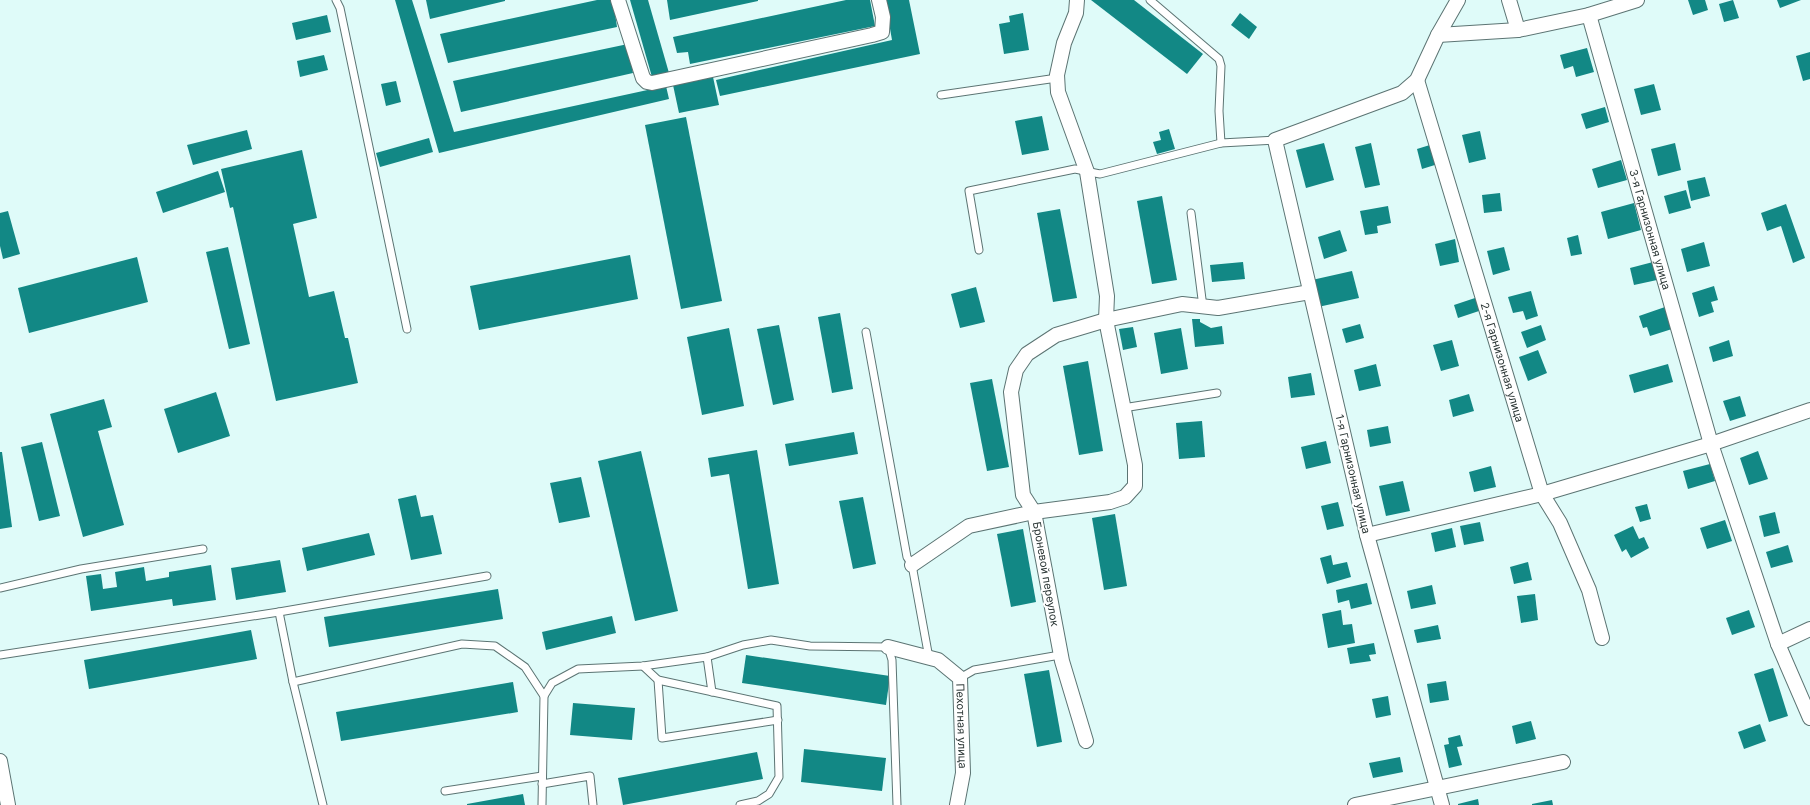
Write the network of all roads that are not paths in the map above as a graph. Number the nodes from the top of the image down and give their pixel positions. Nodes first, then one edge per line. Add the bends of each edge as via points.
1 (336, 0) edge
2 (618, 0) edge
3 (879, 0) edge
4 (1078, 0) edge
5 (1150, 0) edge
6 (1458, 0) edge
7 (1509, 0) edge
8 (1637, 0) edge
9 (1589, 15) junction
10 (1518, 30) junction
11 (1438, 35) junction
12 (1057, 78) junction
13 (1417, 80) junction
14 (941, 95) dead end
15 (1275, 140) junction
16 (1221, 143) junction
17 (1087, 172) junction
18 (1191, 213) dead end
19 (979, 250) dead end
20 (1310, 292) junction
21 (1203, 306) junction
22 (1106, 320) junction
23 (407, 330) dead end
24 (866, 332) dead end
25 (1217, 393) dead end
26 (1123, 408) junction
27 (1810, 410) edge
28 (1711, 444) junction
29 (1542, 494) junction
30 (1034, 512) junction
31 (1367, 535) junction
32 (203, 549) dead end
33 (912, 565) junction
34 (487, 576) dead end
35 (0, 588) edge
36 (279, 612) junction
37 (1810, 629) edge
38 (1602, 638) dead end
39 (1778, 644) junction
40 (888, 647) junction
41 (0, 655) edge
42 (1060, 655) junction
43 (707, 657) junction
44 (929, 658) junction
45 (644, 666) junction
46 (960, 678) junction
47 (658, 680) junction
48 (293, 682) junction
49 (712, 692) junction
50 (544, 696) junction
51 (1810, 718) edge
52 (778, 720) junction
53 (1086, 741) dead end
54 (0, 761) edge
55 (1563, 762) dead end
56 (542, 780) junction
57 (1437, 789) junction
58 (445, 791) dead end
59 (8, 805) edge
60 (323, 805) edge
61 (542, 805) edge
62 (593, 805) edge
63 (740, 805) edge
64 (897, 805) edge
65 (957, 805) edge
66 (1355, 805) edge
67 (1442, 805) edge

1 - 23 lane via 340,8
2 - 3 street via 643,78 652,83 882,32 883,17
4 - 12 street via 1076,13 1064,43
5 - 16 lane via 1219,59 1221,66 1218,111
6 - 11 street
7 - 10 street
8 - 9 street
9 - 10 street
9 - 28 street, 3-я Гарнизонная улица
10 - 11 street
11 - 13 street
12 - 14 lane
12 - 17 street via 1058,92
13 - 15 street via 1402,93
13 - 29 street, 2-я Гарнизонная улица
15 - 16 lane
15 - 20 street, 1-я Гарнизонная улица
16 - 17 lane via 1100,174
17 - 19 lane via 1075,169 969,191
17 - 22 street via 1107,296
18 - 21 lane
20 - 21 street, Броневой переулок via 1218,308
20 - 31 street, 1-я Гарнизонная улица
21 - 22 street, Броневой переулок via 1182,304
22 - 26 street
22 - 30 street, Броневой переулок via 1056,334 1027,354 1016,370 1011,392 1023,495
24 - 33 lane via 907,557
25 - 26 lane
26 - 30 street via 1135,465 1135,486 1125,497 1110,502
27 - 28 street
28 - 29 street
28 - 39 street, 3-я Гарнизонная улица
29 - 31 street
29 - 38 street, 2-я Гарнизонная улица via 1560,522 1589,590
30 - 33 street via 969,526
30 - 42 street, Броневой переулок
31 - 57 street, 1-я Гарнизонная улица
32 - 35 lane via 81,569
33 - 44 lane
34 - 36 lane
36 - 41 lane
36 - 48 lane
37 - 39 street
39 - 51 street, 3-я Гарнизонная улица
40 - 43 lane via 810,646 771,640 743,645
40 - 44 street, Пехотная улица
40 - 64 lane via 892,660
42 - 46 lane via 974,670
42 - 53 street, Броневой переулок
43 - 45 lane
43 - 49 lane
44 - 46 street, Пехотная улица via 938,660
45 - 47 lane
45 - 50 lane via 578,669 552,683
46 - 65 street, Пехотная улица via 963,773
47 - 49 lane
47 - 52 lane via 662,738
48 - 50 lane via 462,644 495,646 525,667
48 - 60 lane
49 - 52 lane via 777,706
50 - 56 lane
52 - 63 lane via 779,777 770,794 758,801
54 - 59 street
55 - 57 street
56 - 58 lane
56 - 61 lane
56 - 62 lane via 590,776
57 - 66 street
57 - 67 street, 1-я Гарнизонная улица

